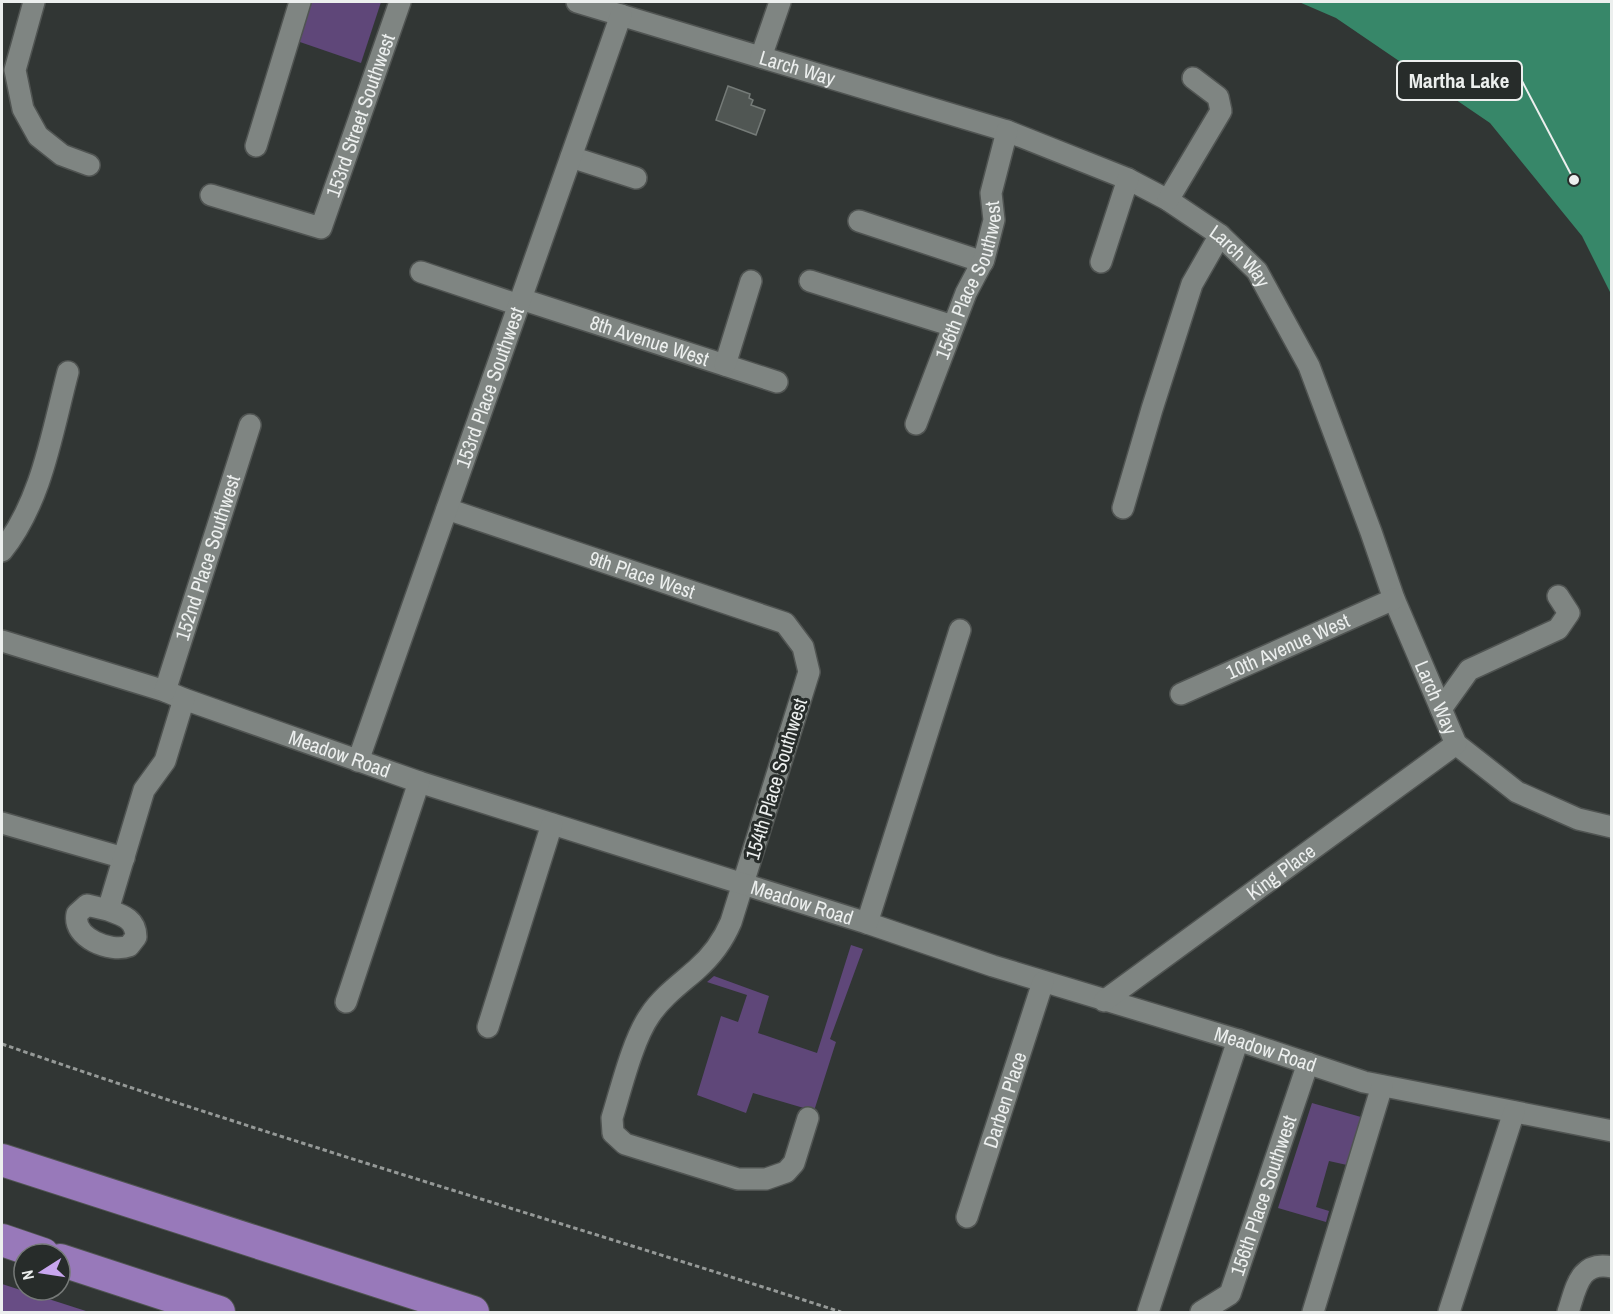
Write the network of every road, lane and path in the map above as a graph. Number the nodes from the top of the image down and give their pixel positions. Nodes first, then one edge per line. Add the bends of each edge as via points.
1 (34, 2) edge
2 (300, 2) edge
3 (400, 2) edge
4 (577, 2) edge
5 (780, 2) edge
6 (621, 15) junction
7 (760, 57) junction
8 (1193, 78) dead end
9 (1007, 131) junction
10 (256, 146) dead end
11 (571, 157) junction
12 (89, 165) dead end
13 (636, 178) dead end
14 (1128, 179) junction
15 (211, 195) dead end
16 (1168, 200) junction
17 (859, 221) dead end
18 (1220, 235) junction
19 (983, 262) junction
20 (1101, 262) dead end
21 (420, 272) dead end
22 (751, 281) dead end
23 (810, 281) dead end
24 (520, 302) junction
25 (953, 326) junction
26 (725, 365) junction
27 (68, 372) dead end
28 (777, 382) dead end
29 (916, 424) dead end
30 (250, 425) dead end
31 (447, 508) junction
32 (1123, 508) dead end
33 (2, 551) edge
34 (1558, 596) dead end
35 (1394, 599) junction
36 (960, 630) dead end
37 (2, 641) edge
38 (809, 672) joint
39 (1181, 694) dead end
40 (174, 695) junction
41 (1441, 709) junction
42 (1456, 744) junction
43 (358, 761) junction
44 (419, 782) junction
45 (2, 823) edge
46 (552, 824) junction
47 (1611, 827) edge
48 (124, 858) junction
49 (743, 885) junction
50 (108, 910) dead end
51 (867, 922) junction
52 (1043, 982) junction
53 (1104, 1001) junction
54 (346, 1002) dead end
55 (488, 1027) dead end
56 (1238, 1040) junction
57 (2, 1044) edge
58 (1308, 1063) junction
59 (1382, 1086) junction
60 (1514, 1112) junction
61 (808, 1118) dead end
62 (1611, 1131) edge
63 (2, 1160) edge
64 (967, 1217) dead end
65 (72, 1264) edge
66 (1602, 1267) edge
67 (219, 1312) edge
68 (473, 1312) edge
69 (841, 1312) edge
70 (1148, 1312) edge
71 (1201, 1312) edge
72 (1313, 1312) edge
73 (1449, 1312) edge
74 (1568, 1312) edge

1 - 12 street via 15,70 23,109 38,136 62,155
2 - 10 street
3 - 15 street, 153rd Street Southwest via 321,228
4 - 6 street, Larch Way
5 - 7 street
6 - 7 street, Larch Way
6 - 11 street, 153rd Place Southwest
7 - 9 street, Larch Way
8 - 16 street via 1218,97 1221,111
9 - 14 street, Larch Way
9 - 19 street, 156th Place Southwest via 991,193 994,220
11 - 13 street
11 - 24 street, 153rd Place Southwest
14 - 16 street, Larch Way
14 - 20 street
16 - 18 street, Larch Way
17 - 19 street
18 - 32 street via 1192,284
18 - 35 street, Larch Way via 1257,271 1309,366
19 - 25 street, 156th Place Southwest
21 - 24 street, 8th Avenue West
22 - 26 street
23 - 25 street
24 - 26 street, 8th Avenue West
24 - 31 street, 153rd Place Southwest
25 - 29 street, 156th Place Southwest
26 - 28 street, 8th Avenue West
27 - 33 street via 27,510
30 - 40 street, 152nd Place Southwest
31 - 38 street, 9th Place West via 785,623 803,647
31 - 43 street, 153rd Place Southwest
34 - 41 street via 1569,613 1558,629 1469,670
35 - 39 street, 10th Avenue West
35 - 41 street, Larch Way
36 - 51 street
37 - 40 street, Meadow Road
38 - 49 street, 154th Place Southwest
40 - 43 street, Meadow Road
40 - 48 street, 152nd Place Southwest via 165,760 144,790
41 - 42 street, Larch Way
42 - 47 street, Larch Way via 1517,792 1578,819
42 - 53 street, King Place
43 - 44 street, Meadow Road
44 - 46 street, Meadow Road
44 - 54 street
45 - 48 street
46 - 49 street, Meadow Road
46 - 55 street
48 - 50 street, 152nd Place Southwest
49 - 51 street, Meadow Road
49 - 61 street, 154th Place Southwest via 731,922 714,952 660,1002 641,1031 612,1118 613,1133 625,1144 738,1179 766,1179 786,1172 794,1163
51 - 52 street, Meadow Road
52 - 53 street, Meadow Road
52 - 64 street, Darben Place
53 - 56 street, Meadow Road
56 - 58 street, Meadow Road
56 - 70 street
57 - 69 path via 155,1097
58 - 59 street, Meadow Road
58 - 71 street, 156th Place Southwest via 1230,1294
59 - 60 street, Meadow Road
59 - 72 street
60 - 62 street, Meadow Road
60 - 73 street
63 - 68 highway
65 - 67 highway
66 - 74 street via 1586,1271 1579,1280

